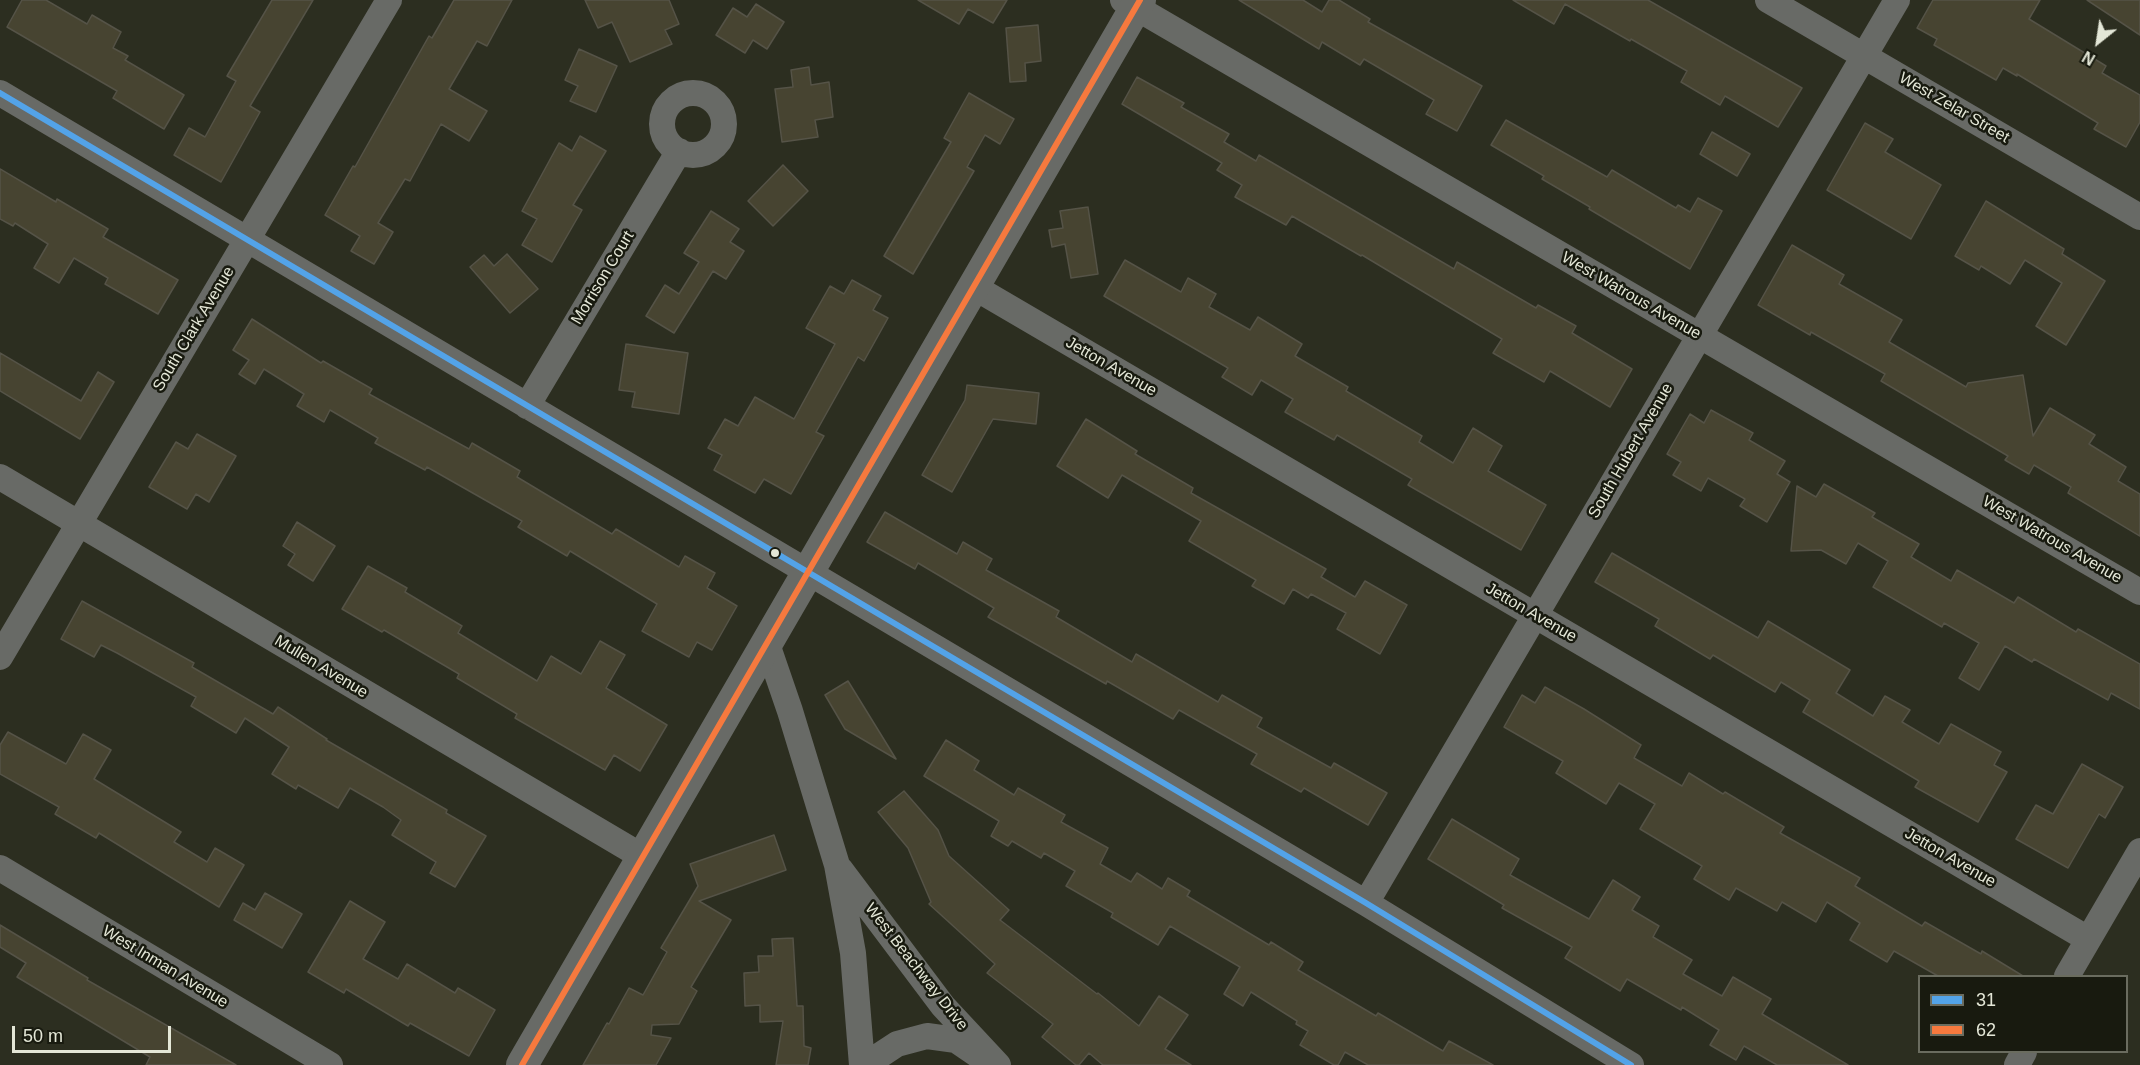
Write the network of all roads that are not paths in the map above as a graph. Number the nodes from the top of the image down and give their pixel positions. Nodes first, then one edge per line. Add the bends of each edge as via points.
1 (389, 0) edge
2 (1768, 0) edge
3 (1897, 0) edge
4 (1133, 3) edge
5 (1864, 56) junction
6 (0, 93) edge
7 (679, 151) dead end
8 (2140, 217) edge
9 (247, 240) junction
10 (974, 287) junction
11 (1700, 336) junction
12 (527, 406) junction
13 (0, 477) edge
14 (79, 524) junction
15 (808, 572) junction
16 (2140, 592) edge
17 (1535, 615) junction
18 (767, 644) junction
19 (0, 657) edge
20 (2140, 851) edge
21 (643, 857) junction
22 (837, 865) junction
23 (0, 868) edge
24 (1366, 903) junction
25 (2088, 939) junction
26 (2068, 975) edge
27 (330, 1065) edge
28 (522, 1065) edge
29 (864, 1065) edge
30 (993, 1065) edge
31 (998, 1065) edge
32 (1631, 1065) edge

1 - 9 street, South Clark Avenue
2 - 5 street, West Zelar Street
3 - 5 street, South Hubert Avenue
4 - 10 street
4 - 11 street, West Watrous Avenue
5 - 8 street, West Zelar Street
5 - 11 street, South Hubert Avenue
6 - 9 street
7 - 12 street, Morrison Court
9 - 12 street
9 - 14 street, South Clark Avenue
10 - 15 street
10 - 17 street, Jetton Avenue
11 - 16 street, West Watrous Avenue
11 - 17 street, South Hubert Avenue
12 - 15 street
13 - 14 street, Mullen Avenue
14 - 19 street, South Clark Avenue
14 - 21 street, Mullen Avenue
15 - 18 street
15 - 24 street
17 - 24 street, South Hubert Avenue
17 - 25 street, Jetton Avenue
18 - 21 street
18 - 22 street, West Beachway Drive
20 - 25 street
21 - 28 street
22 - 29 street, West Beachway Drive via 853,953
22 - 31 street, West Beachway Drive via 943,1006
23 - 27 street, West Inman Avenue
24 - 32 street
25 - 26 street
29 - 30 street, West Beachway Drive via 897,1044 927,1036 956,1040

